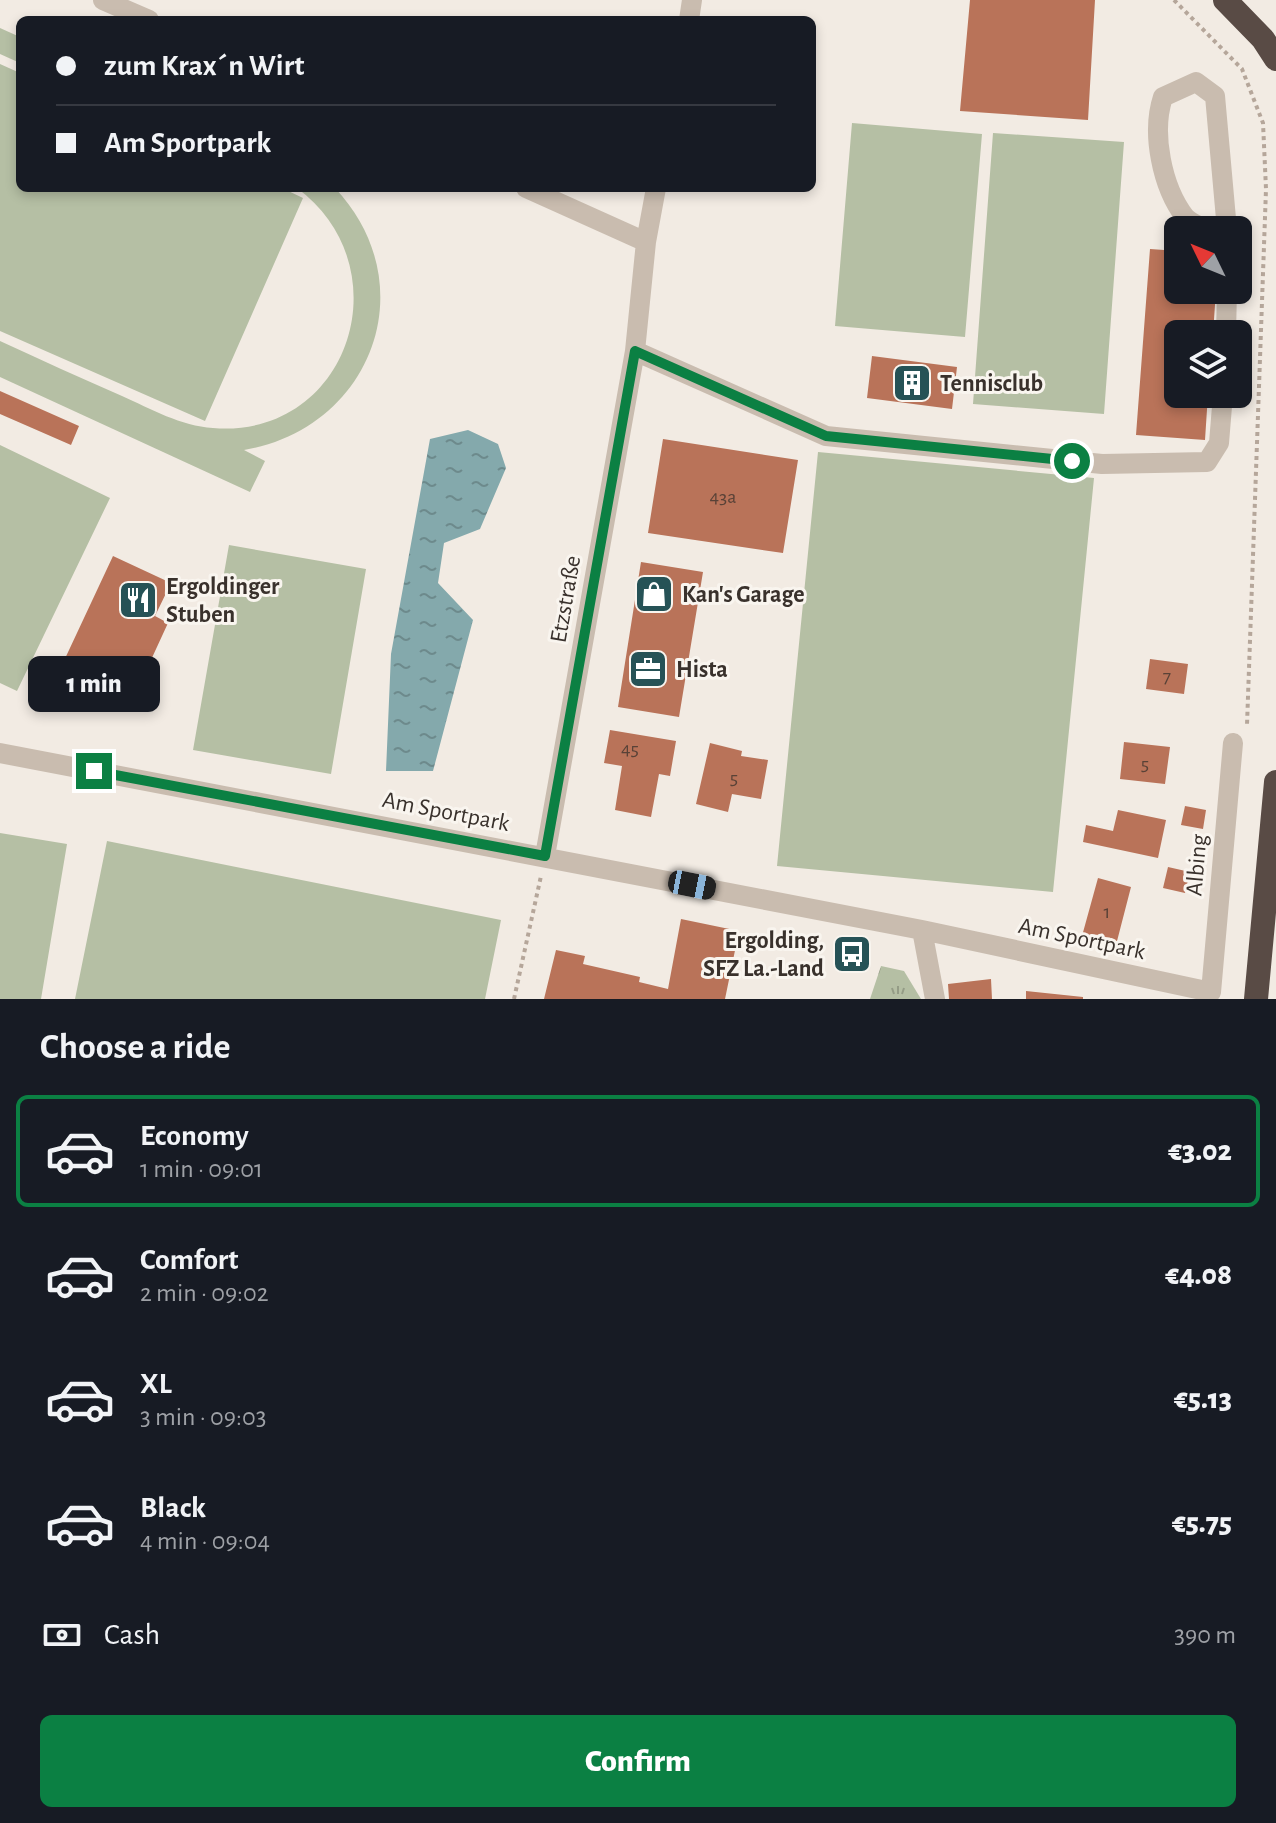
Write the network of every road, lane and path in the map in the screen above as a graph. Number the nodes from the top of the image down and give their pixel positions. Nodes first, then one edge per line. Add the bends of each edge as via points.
1 (103, 0) edge
2 (1174, 0) edge
3 (1225, 0) edge
4 (140, 16) edge
5 (1276, 59) edge
6 (535, 192) edge
7 (655, 192) edge
8 (1185, 216) edge
9 (1226, 216) edge
10 (646, 242) junction
11 (635, 351) junction
12 (1222, 408) edge
13 (1233, 743) joint
14 (0, 753) edge
15 (1276, 782) edge
16 (545, 856) junction
17 (922, 930) junction
18 (1211, 992) joint
19 (514, 999) edge
20 (935, 999) edge
21 (1256, 999) edge

1 - 4 street
2 - 13 path via 1242,69 1263,123 1266,189 1246,737
3 - 5 highway
6 - 10 street
7 - 10 street, Etzstraße
8 - 9 street via 1165,179 1157,115 1163,97 1196,82 1215,96
10 - 11 street, Etzstraße
11 - 12 street via 826,436 1102,464 1207,462 1219,443
11 - 16 street, Etzstraße
13 - 18 street, Albing
14 - 16 street, Am Sportpark
15 - 21 highway
16 - 17 street, Am Sportpark
16 - 19 path
17 - 18 street, Am Sportpark
17 - 20 street

